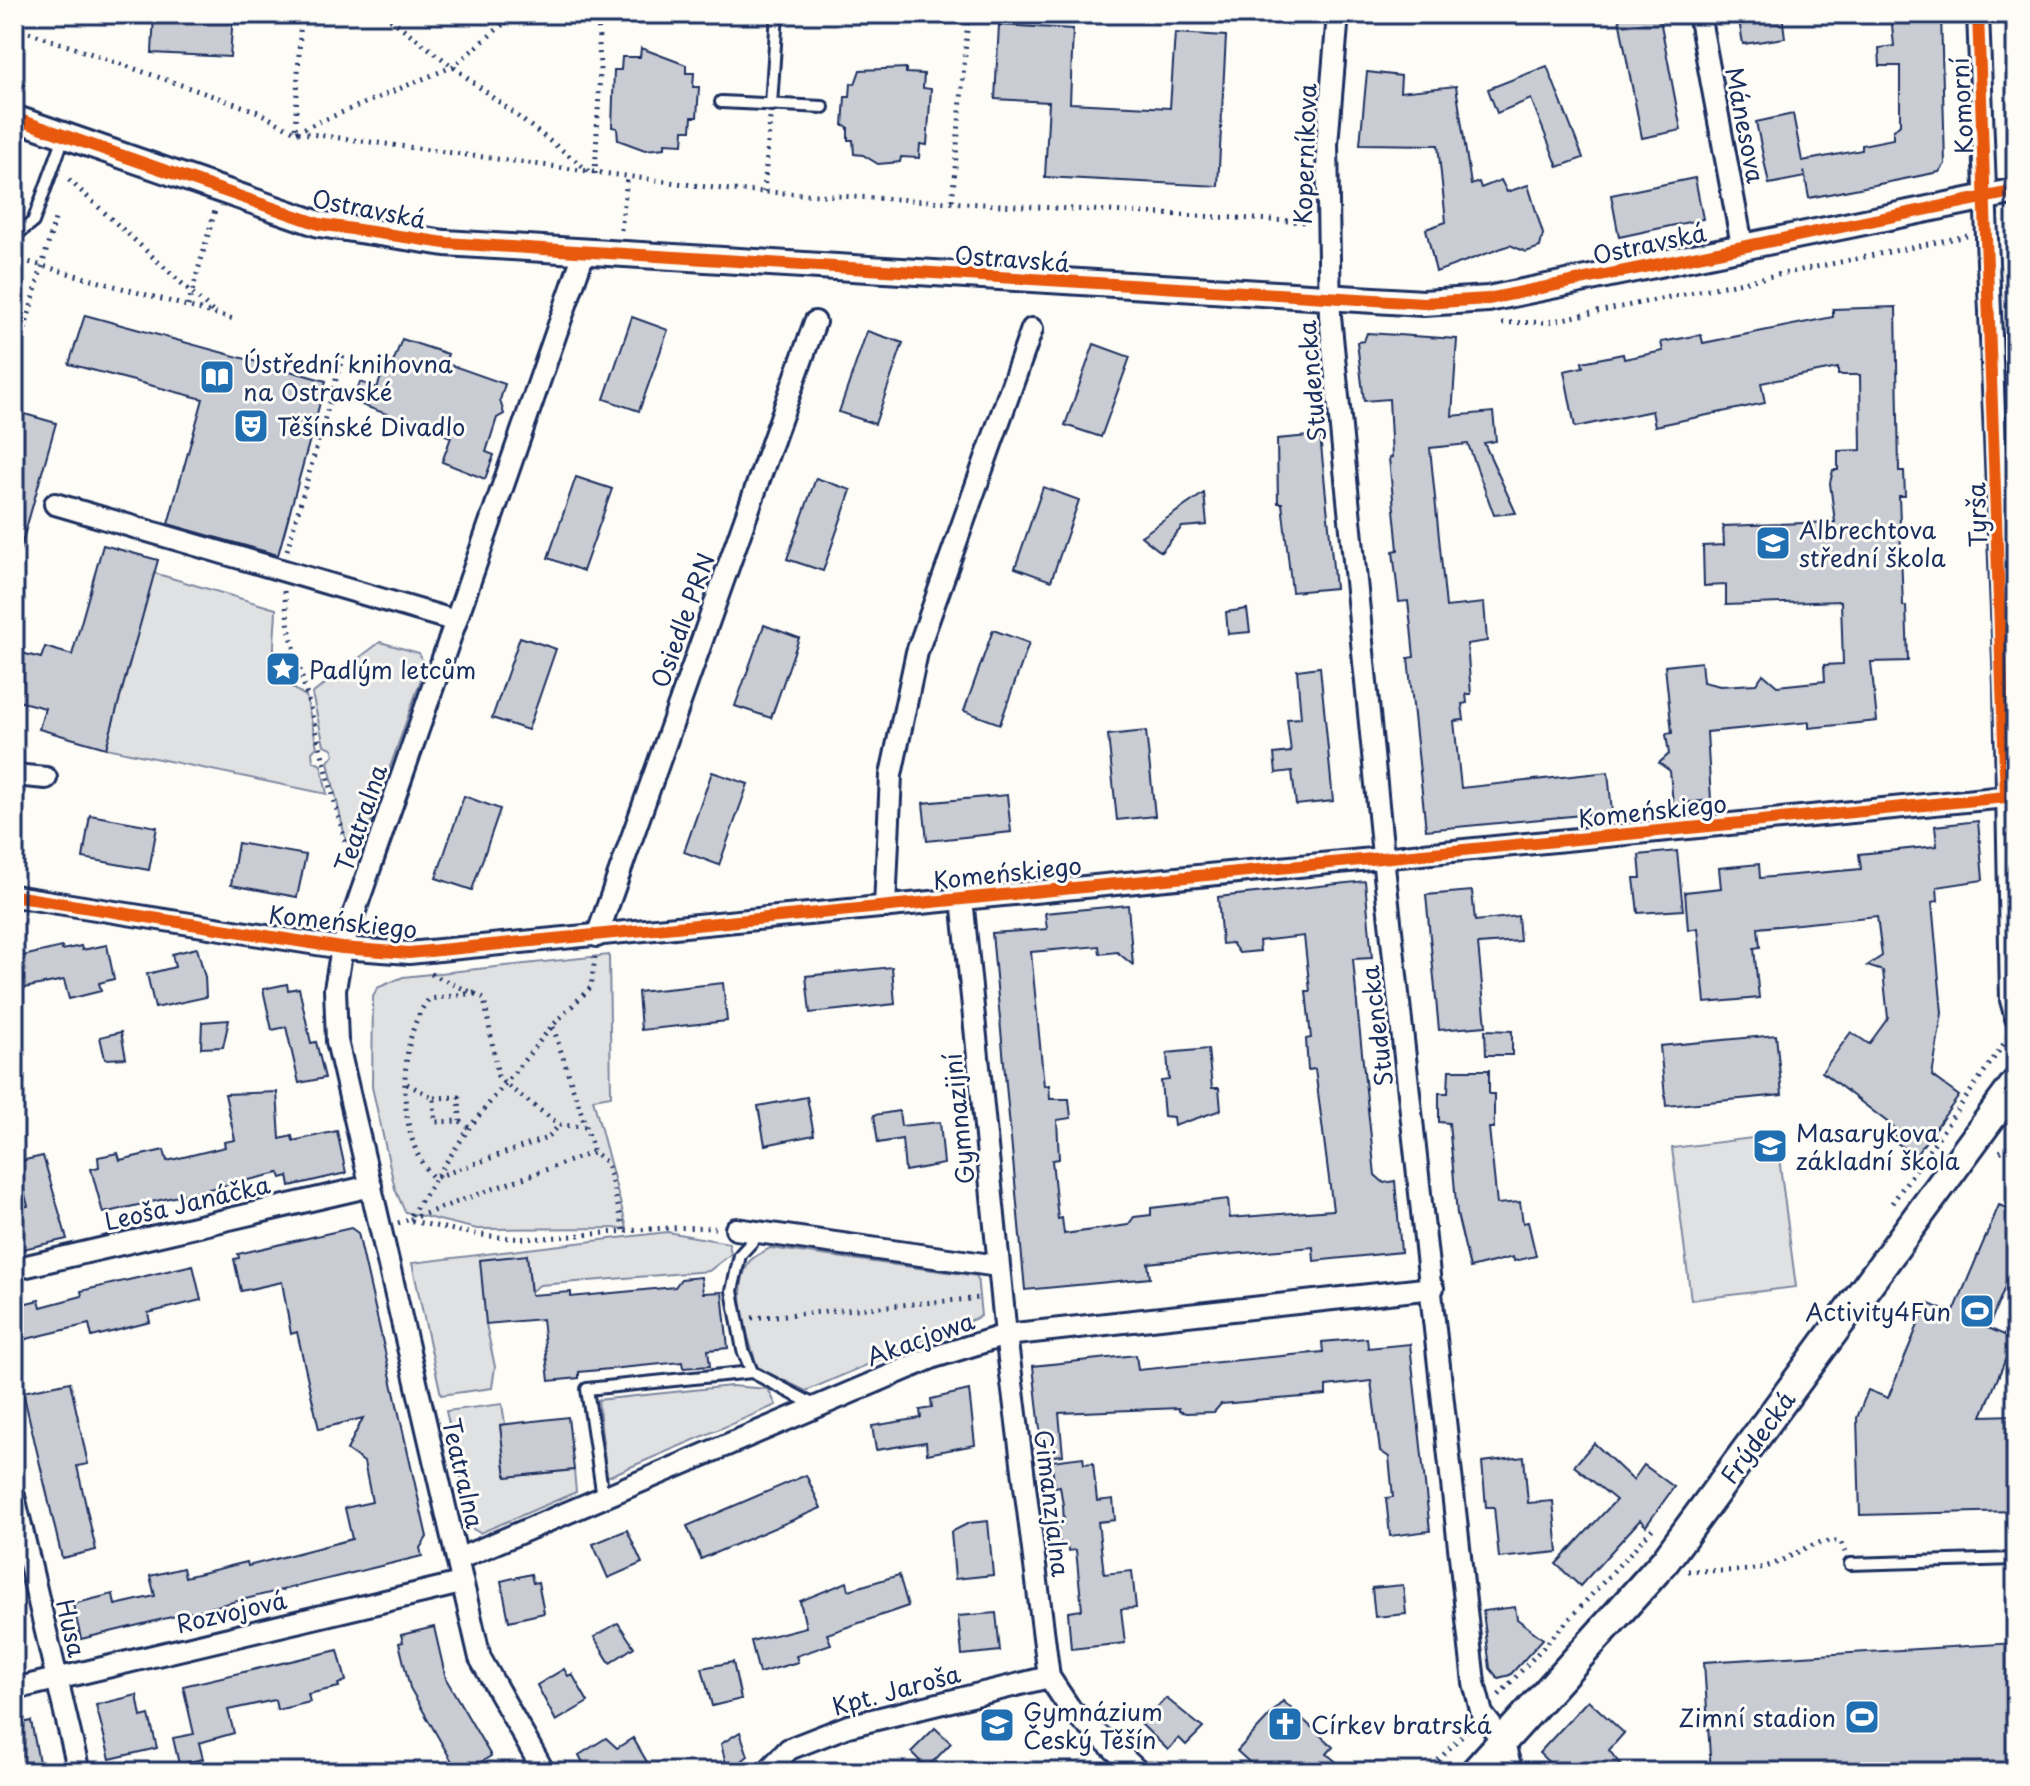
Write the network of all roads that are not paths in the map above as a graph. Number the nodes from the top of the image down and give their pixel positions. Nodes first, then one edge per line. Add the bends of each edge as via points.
1 (777, 14) edge
2 (1338, 14) edge
3 (1699, 14) edge
4 (1978, 14) edge
5 (721, 102) dead end
6 (771, 105) junction
7 (823, 107) dead end
8 (14, 118) edge
9 (65, 135) junction
10 (2016, 191) edge
11 (1987, 197) junction
12 (1988, 232) joint
13 (14, 236) edge
14 (1742, 245) junction
15 (585, 250) junction
16 (1329, 296) junction
17 (815, 322) dead end
18 (1032, 329) dead end
19 (55, 504) dead end
20 (456, 621) junction
21 (2010, 685) edge
22 (14, 775) edge
23 (46, 778) dead end
24 (2006, 797) junction
25 (1384, 860) junction
26 (14, 896) edge
27 (962, 898) junction
28 (885, 907) junction
29 (597, 936) junction
30 (342, 948) junction
31 (2016, 1018) edge
32 (2016, 1083) edge
33 (371, 1186) junction
34 (736, 1229) road end
35 (759, 1234) junction
36 (998, 1266) junction
37 (14, 1269) edge
38 (1433, 1288) junction
39 (1006, 1335) junction
40 (752, 1372) junction
41 (818, 1407) junction
42 (14, 1496) edge
43 (603, 1497) junction
44 (458, 1559) junction
45 (2016, 1559) edge
46 (1850, 1564) road end
47 (461, 1583) junction
48 (1049, 1677) junction
49 (57, 1679) junction
50 (14, 1689) edge
51 (1503, 1741) junction
52 (79, 1772) edge
53 (544, 1772) edge
54 (767, 1772) edge
55 (1139, 1772) edge
56 (1475, 1772) edge
57 (1512, 1772) edge

1 - 6 lane
2 - 16 street, Koperníkova via 1327,144
3 - 14 street, Mánesova
4 - 11 street, Komorní
5 - 6 lane
6 - 7 lane
8 - 9 street, Ostravská
9 - 13 lane via 33,222
9 - 15 street, Ostravská via 319,224 445,243
10 - 11 street, Ostravská
11 - 12 street, Komorní
11 - 14 street, Ostravská
12 - 21 street, Tyrša
14 - 16 street, Ostravská via 1488,299 1423,303
15 - 16 street, Ostravská
15 - 20 street, Teatralna
16 - 25 street, Studencka
17 - 29 street, Osiedle PRN
18 - 28 street via 917,652 891,775
19 - 20 street
20 - 30 street, Teatralna
21 - 24 street, Tyrša
22 - 23 street
24 - 25 street, Komeńskiego
24 - 31 street, Tyrša via 2011,1000
25 - 27 street, Komeńskiego
25 - 38 street, Studencka
26 - 30 street, Komeńskiego
27 - 28 street, Komeńskiego
27 - 36 street, Gymnazijní
28 - 29 street, Komeńskiego
29 - 30 street, Komeńskiego via 409,953
30 - 33 street, Teatralna via 335,989 337,1041
32 - 51 main road, Frýdecká via 1665,1561
33 - 37 street, Leoša Janáčka
33 - 44 street, Teatralna
34 - 35 street
35 - 36 street
35 - 40 lane via 740,1255 732,1291
36 - 39 street, Gymnazijní
38 - 39 street, Akacjowa
38 - 51 street, Studencka via 1474,1683 1482,1714
39 - 41 street, Akacjowa via 934,1357
39 - 48 street, Gimanzjalna
40 - 41 lane
40 - 43 lane via 587,1389
41 - 43 street, Akacjowa
42 - 49 street, Husa
43 - 44 street, Akacjowa
44 - 47 street, Teatralna
45 - 46 lane
47 - 49 street, Rozvojová
47 - 53 street, Teatralna via 480,1658
48 - 54 street, Kpt. Jaroša via 848,1726 789,1749
48 - 55 street via 1071,1710
49 - 50 street, Rozvojová
49 - 52 street, Husa
51 - 56 main road, Frýdecká
51 - 57 street

